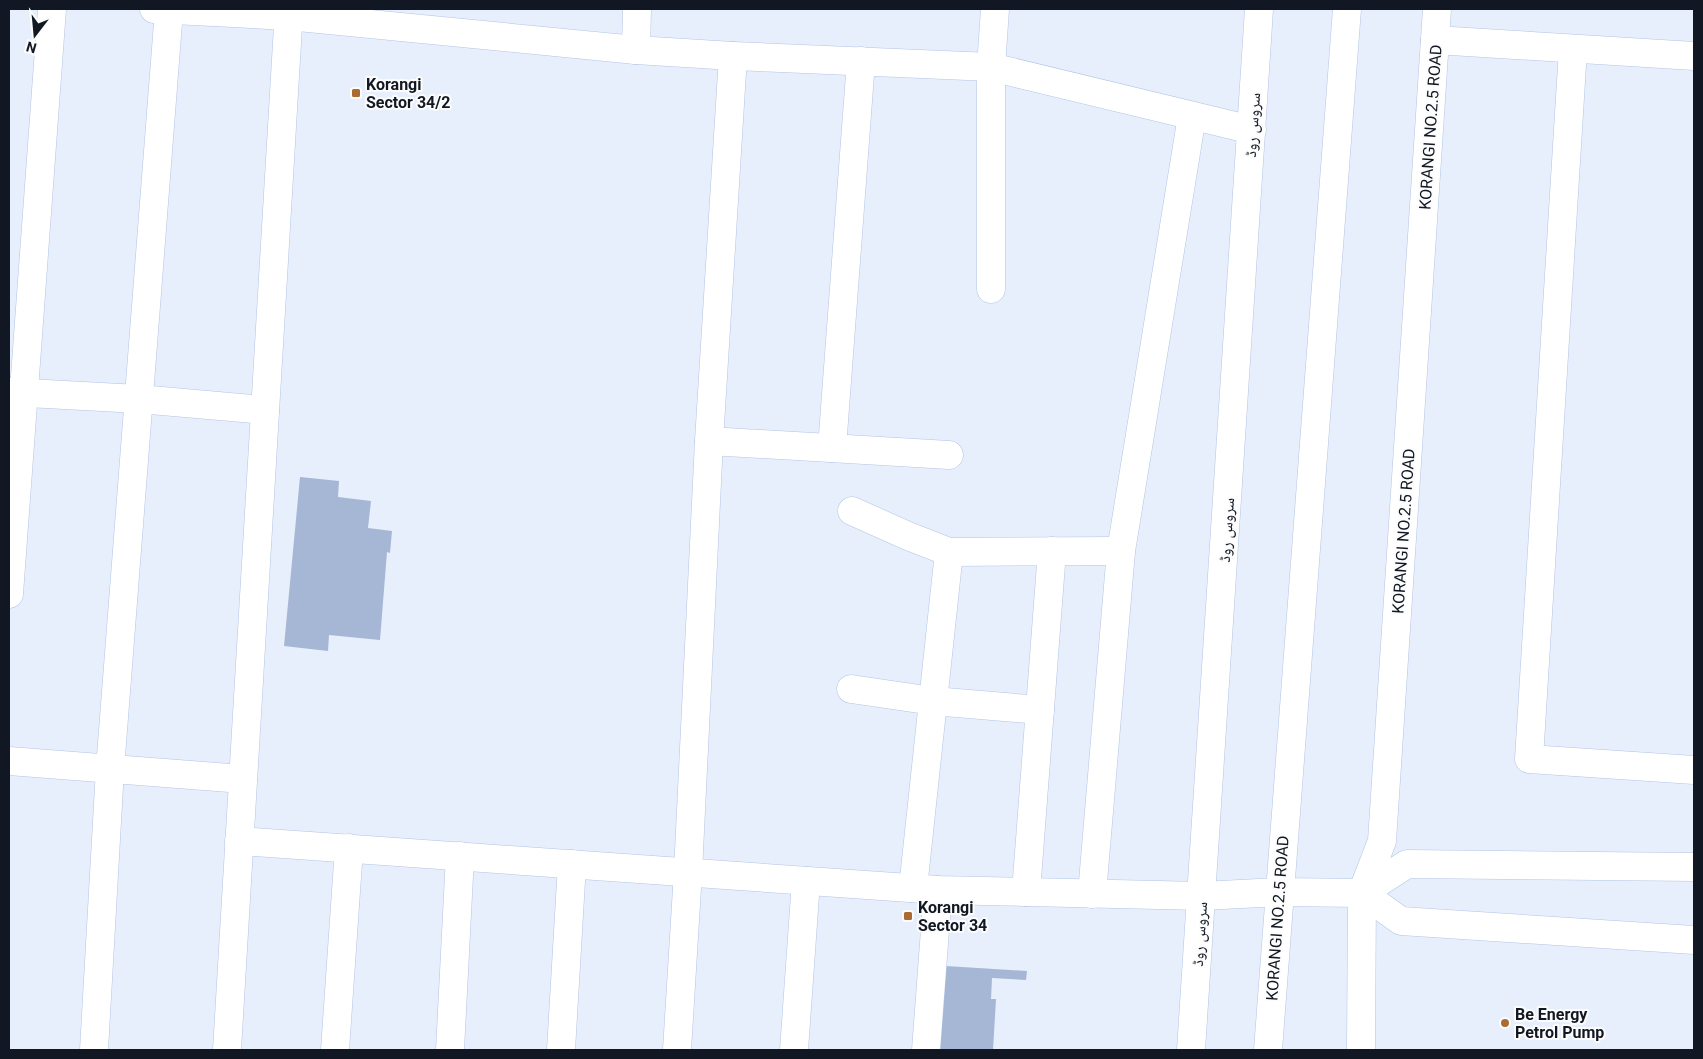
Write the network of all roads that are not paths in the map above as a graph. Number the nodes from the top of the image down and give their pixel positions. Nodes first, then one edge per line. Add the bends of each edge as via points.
1 (52, 9) edge
2 (162, 9) edge
3 (637, 9) edge
4 (995, 9) edge
5 (1259, 9) edge
6 (1347, 9) edge
7 (1437, 9) edge
8 (288, 12) edge
9 (1435, 40) junction
10 (1572, 49) junction
11 (636, 50) junction
12 (733, 56) junction
13 (1694, 56) edge
14 (861, 61) junction
15 (991, 66) junction
16 (1192, 116) junction
17 (1252, 130) junction
18 (991, 288) dead end
19 (16, 392) edge
20 (140, 400) junction
21 (265, 410) junction
22 (709, 441) junction
23 (832, 448) junction
24 (949, 455) dead end
25 (852, 511) dead end
26 (1052, 551) junction
27 (1121, 551) junction
28 (949, 552) junction
29 (9, 594) edge
30 (851, 689) dead end
31 (933, 701) junction
32 (1040, 710) junction
33 (9, 761) edge
34 (110, 769) junction
35 (1694, 770) edge
36 (243, 779) junction
37 (239, 841) junction
38 (349, 848) junction
39 (460, 856) junction
40 (572, 864) junction
41 (1694, 867) edge
42 (688, 872) junction
43 (806, 880) junction
44 (926, 889) junction
45 (1026, 892) junction
46 (1279, 892) junction
47 (1362, 893) junction
48 (1092, 894) junction
49 (1202, 896) junction
50 (1694, 940) edge
51 (94, 1050) edge
52 (227, 1050) edge
53 (335, 1050) edge
54 (450, 1050) edge
55 (561, 1050) edge
56 (676, 1050) edge
57 (794, 1050) edge
58 (926, 1050) edge
59 (1191, 1050) edge
60 (1268, 1050) edge
61 (1361, 1050) edge

1 - 19 street
2 - 8 street
2 - 20 street
3 - 11 street
4 - 15 street
5 - 17 street, سروس روڈ
6 - 46 street, KORANGI NO.2.5 ROAD
7 - 9 street, KORANGI NO.2.5 ROAD
8 - 11 street
8 - 21 street
9 - 10 street
9 - 47 street, KORANGI NO.2.5 ROAD via 1382,841
10 - 13 street
10 - 35 street via 1529,759
11 - 12 street
12 - 14 street
12 - 22 street
14 - 15 street
14 - 23 street
15 - 16 street
15 - 18 street
16 - 17 street
16 - 27 street
17 - 49 street, سروس روڈ
19 - 20 street
19 - 29 street
20 - 21 street
20 - 34 street
21 - 36 street
22 - 23 street
22 - 42 street
23 - 24 street
25 - 28 street
26 - 27 street
26 - 28 street
26 - 32 street
27 - 48 street
28 - 31 street
30 - 31 street
31 - 32 street
31 - 44 street
32 - 45 street
33 - 34 street
34 - 36 street
34 - 51 street
36 - 37 street
37 - 38 street
37 - 52 street
38 - 39 street
38 - 53 street
39 - 40 street
39 - 54 street
40 - 42 street
40 - 55 street
41 - 47 street via 1407,864
42 - 43 street
42 - 56 street
43 - 44 street
43 - 57 street
44 - 45 street
44 - 58 street
45 - 48 street
46 - 47 street
46 - 49 street
46 - 60 street, KORANGI NO.2.5 ROAD
47 - 50 street via 1401,921
47 - 61 street, KORANGI NO.2.5 ROAD
48 - 49 street
49 - 59 street, سروس روڈ

